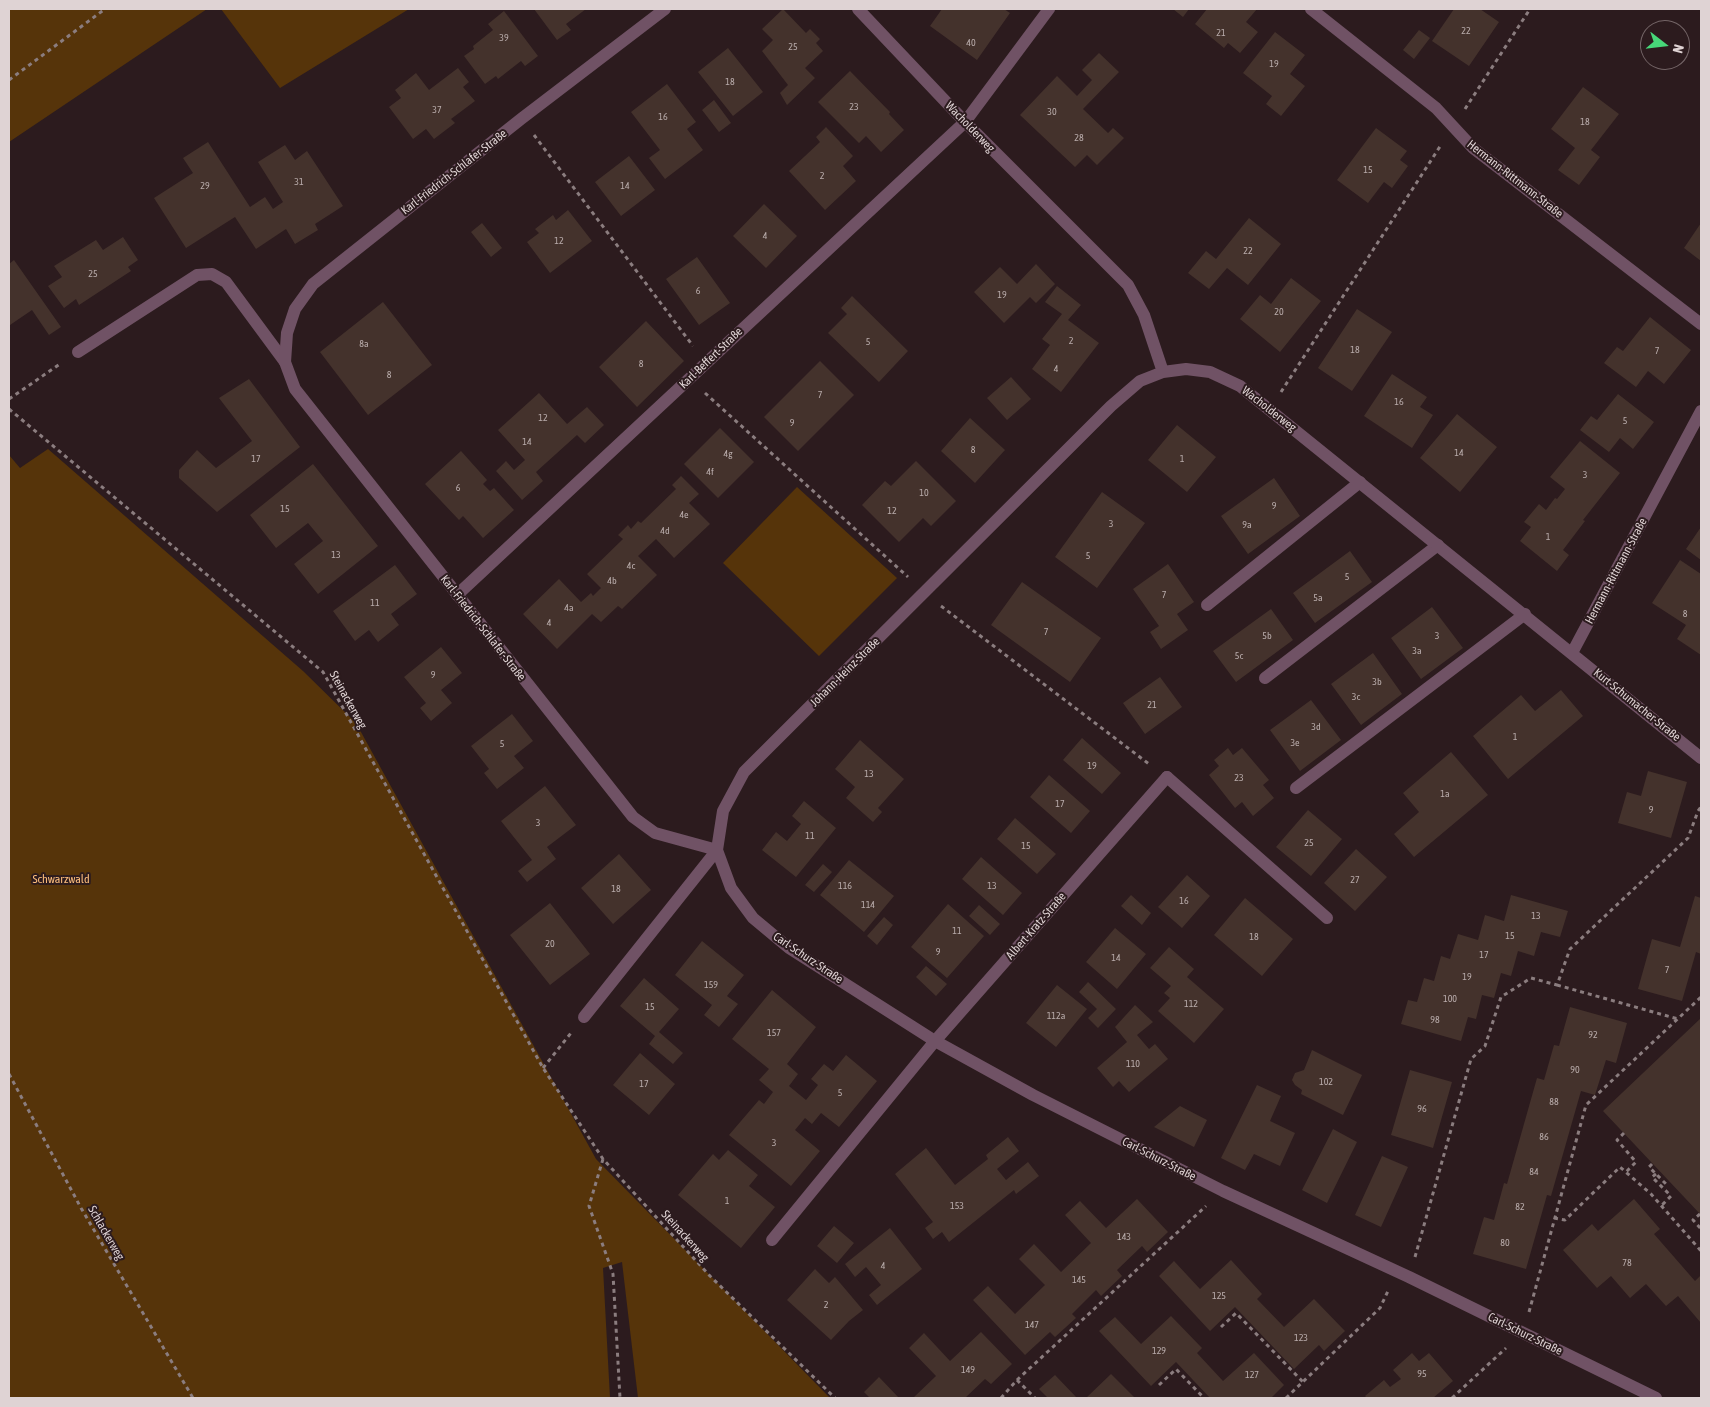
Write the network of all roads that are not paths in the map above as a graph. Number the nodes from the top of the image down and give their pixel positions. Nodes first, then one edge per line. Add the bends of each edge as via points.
1 (665, 9) edge
2 (858, 9) edge
3 (1049, 9) edge
4 (1311, 9) edge
5 (965, 122) junction
6 (1701, 324) edge
7 (78, 352) road end
8 (285, 362) junction
9 (1163, 372) junction
10 (1701, 410) edge
11 (1360, 482) junction
12 (1438, 544) junction
13 (457, 595) junction
14 (1207, 605) dead end
15 (1525, 614) junction
16 (1572, 653) junction
17 (1265, 678) dead end
18 (1701, 758) edge
19 (1296, 788) dead end
20 (717, 850) junction
21 (1327, 918) dead end
22 (584, 1017) road end
23 (935, 1041) junction
24 (772, 1240) dead end
25 (1656, 1398) edge

1 - 8 street, Karl-Friedrich-Schlafer-Straße via 313,284 295,309 287,333
2 - 5 street, Wacholderweg
3 - 5 street
4 - 6 street, Hermann-Rittmann-Straße via 1436,108 1473,148
5 - 9 street, Wacholderweg via 1128,285 1144,316
5 - 13 street, Karl-Beffert-Straße
7 - 8 street, Karl-Friedrich-Schlafer-Straße via 196,276 212,274 226,282
8 - 13 street, Karl-Friedrich-Schlafer-Straße via 295,389
9 - 11 street, Wacholderweg via 1186,369 1210,372 1240,386
9 - 20 street, Johann-Heinz-Straße via 1140,381 1111,406 744,772 723,811
10 - 16 street, Hermann-Rittmann-Straße
11 - 12 street, Wacholderweg
11 - 14 street
12 - 15 street, Wacholderweg
12 - 17 street
13 - 20 street, Karl-Friedrich-Schlafer-Straße via 633,817 655,833
15 - 16 street, Wacholderweg
15 - 19 street
16 - 18 street, Kurt-Schumacher-Straße
20 - 22 street, Johann-Heinz-Straße
20 - 23 street, Carl-Schurz-Straße via 731,888 753,918 789,948
21 - 23 street, Albert-Kratz-Straße via 1167,777
23 - 24 street, Albert-Kratz-Straße
23 - 25 street, Carl-Schurz-Straße via 1033,1095 1223,1191 1409,1277

